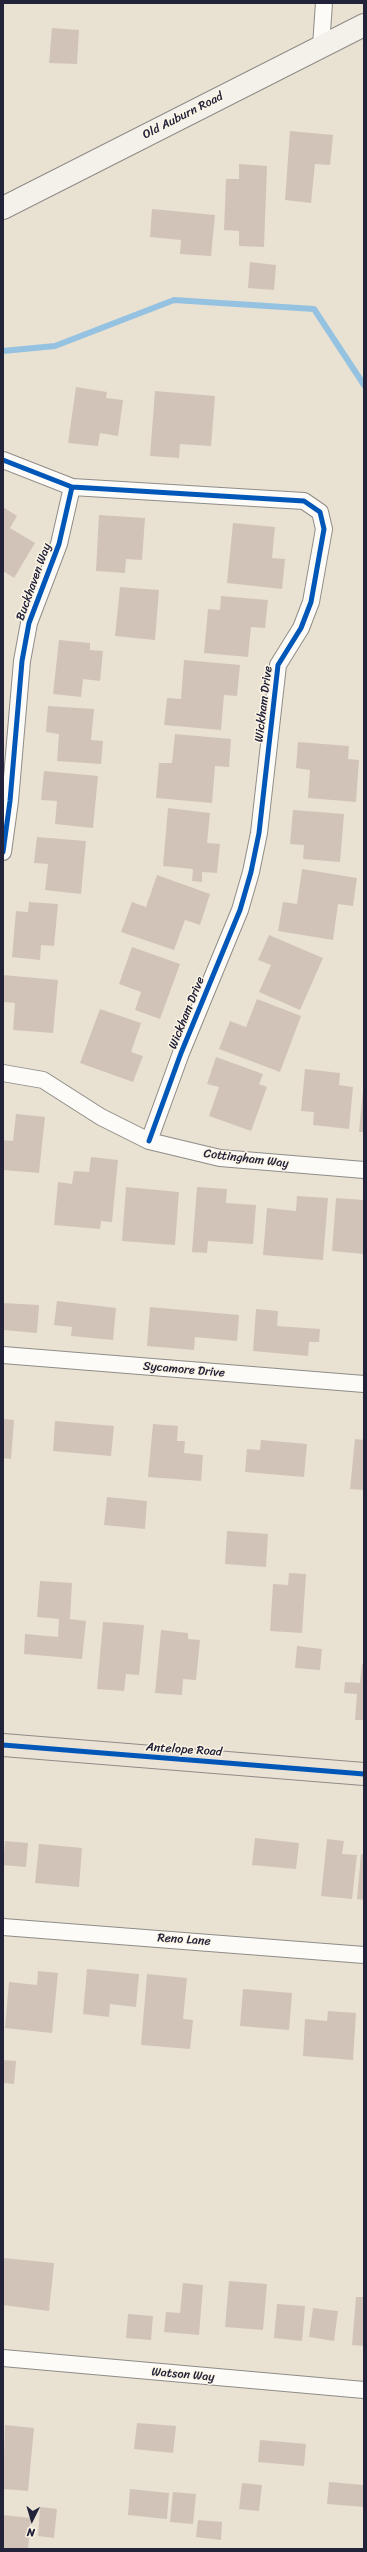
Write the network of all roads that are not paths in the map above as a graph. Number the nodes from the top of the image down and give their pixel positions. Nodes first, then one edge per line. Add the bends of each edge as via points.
1 (324, 3) edge
2 (364, 25) edge
3 (321, 46) junction
4 (3, 208) edge
5 (3, 460) edge
6 (72, 487) junction
7 (3, 852) edge
8 (3, 1073) edge
9 (149, 1142) junction
10 (364, 1170) edge
11 (3, 1356) edge
12 (364, 1384) edge
13 (3, 1745) edge
14 (364, 1774) edge
15 (3, 1927) edge
16 (364, 1955) edge
17 (3, 2358) edge
18 (364, 2390) edge

1 - 3 street
2 - 3 main road, Old Auburn Road
3 - 4 main road, Old Auburn Road
5 - 6 street, Wickham Drive
6 - 7 street, Buckhaven Way via 59,544 28,623
6 - 9 street, Wickham Drive via 304,501 320,512 324,530 311,602 300,628 278,665 259,833 251,872 240,910 181,1053
8 - 9 street, Cottingham Way via 43,1080 101,1117
9 - 10 street, Cottingham Way via 220,1158
11 - 12 street, Sycamore Drive
13 - 14 main road, Antelope Road
15 - 16 street, Reno Lane
17 - 18 street, Watson Way

